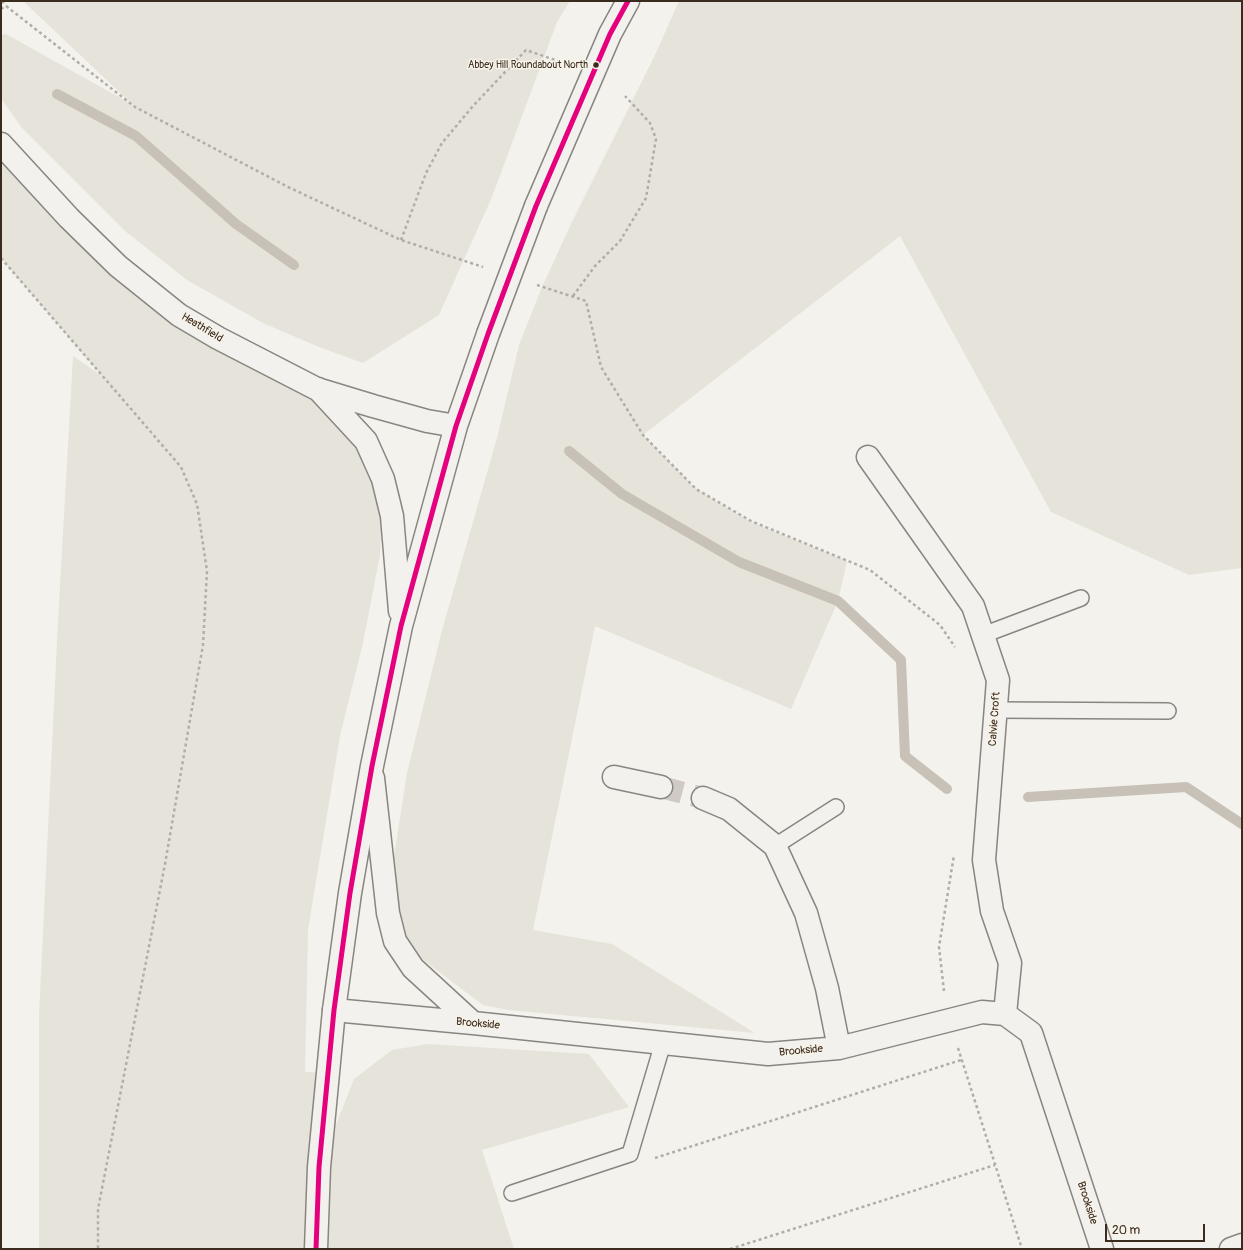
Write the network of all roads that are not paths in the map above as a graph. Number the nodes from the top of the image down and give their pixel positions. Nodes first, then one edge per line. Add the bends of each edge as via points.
1 (628, 1) edge
2 (1, 144) edge
3 (317, 389) junction
4 (456, 426) junction
5 (868, 457) dead end
6 (1081, 598) dead end
7 (401, 626) junction
8 (983, 635) junction
9 (996, 710) junction
10 (1168, 711) dead end
11 (372, 766) junction
12 (614, 777) dead end
13 (661, 787) tunnel mouth
14 (702, 798) tunnel mouth
15 (836, 807) dead end
16 (775, 846) junction
17 (334, 1010) junction
18 (1005, 1014) junction
19 (473, 1023) junction
20 (663, 1043) junction
21 (840, 1048) junction
22 (512, 1193) dead end
23 (1242, 1245) edge
24 (316, 1249) edge
25 (1102, 1249) edge
26 (1230, 1249) edge

1 - 4 street, bridge via 610,34 536,206
2 - 3 street, Heathfield via 69,218 118,266 179,315
3 - 4 street, Heathfield via 396,413
3 - 7 street via 366,441 383,479 392,516
4 - 7 street
5 - 8 street, Calvie Croft via 973,606
6 - 8 lane
7 - 11 street
8 - 9 street, Calvie Croft via 998,680
9 - 10 lane
9 - 18 street, Calvie Croft via 984,860 992,911 1010,963
11 - 17 street via 350,893
11 - 19 street via 388,913 395,941 413,968
12 - 13 street
14 - 16 street via 729,809
15 - 16 lane
16 - 21 street via 806,914 827,988
17 - 19 street, Brookside
17 - 24 street via 319,1167
18 - 21 street, Brookside via 982,1012 948,1019
18 - 25 street, Brookside via 1031,1033
19 - 20 street, Brookside
20 - 21 street, Brookside via 768,1054
20 - 22 lane via 630,1154
23 - 26 street

